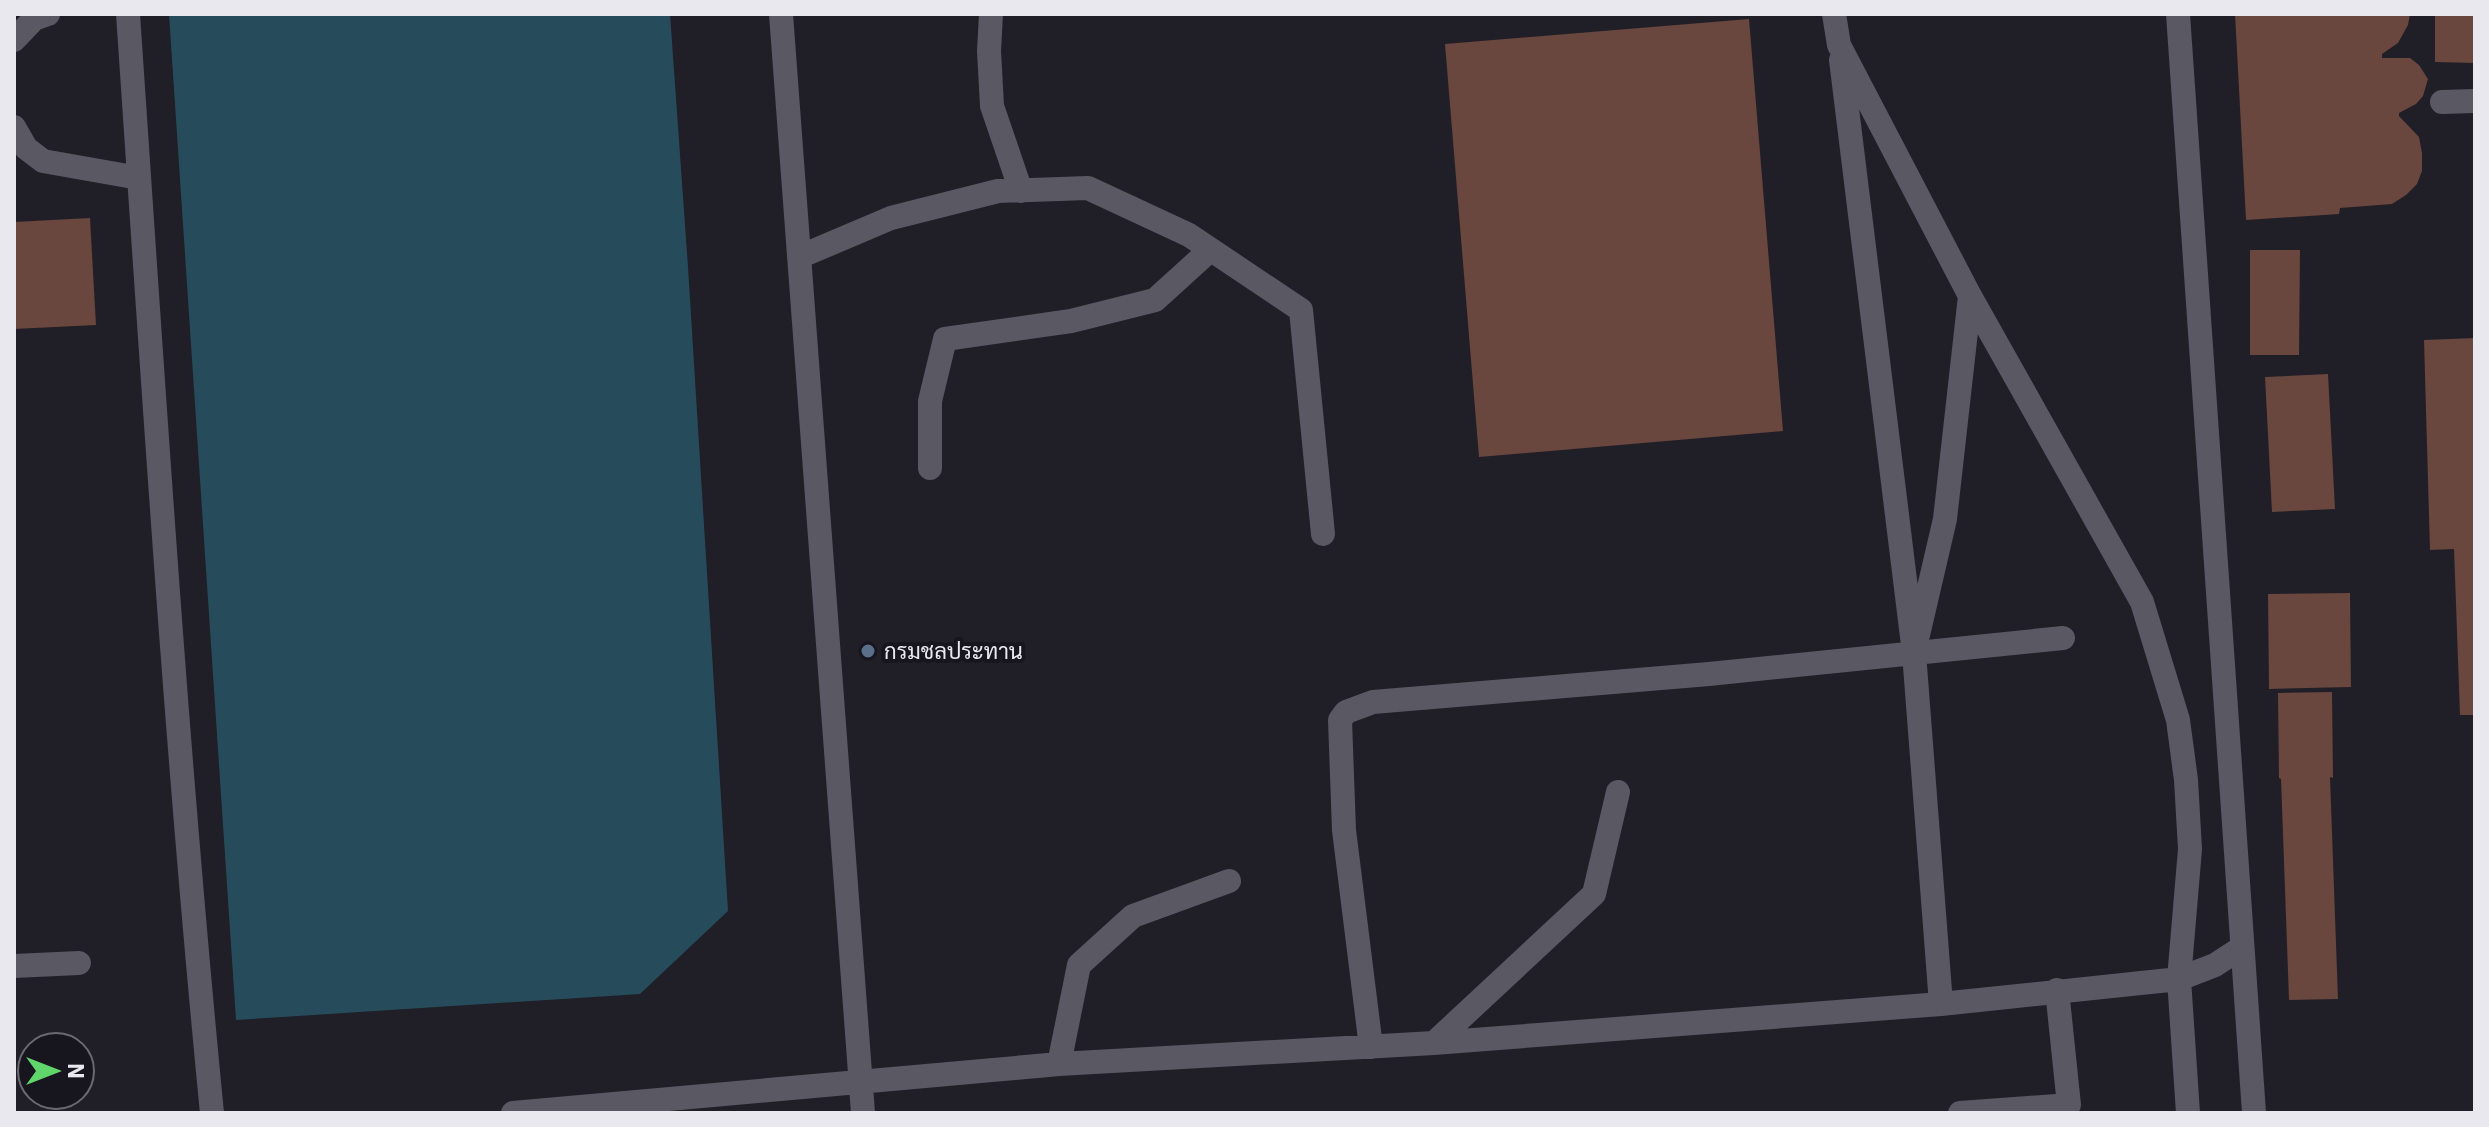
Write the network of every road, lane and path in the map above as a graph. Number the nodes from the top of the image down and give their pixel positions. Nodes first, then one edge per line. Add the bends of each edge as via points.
1 (48, 14) edge
2 (128, 14) edge
3 (781, 14) edge
4 (991, 14) edge
5 (1834, 14) edge
6 (2178, 14) edge
7 (14, 40) edge
8 (1839, 45) junction
9 (2475, 101) edge
10 (2442, 102) dead end
11 (14, 127) edge
12 (139, 178) junction
13 (1021, 191) junction
14 (1210, 250) junction
15 (799, 257) junction
16 (1970, 296) junction
17 (930, 468) dead end
18 (1323, 534) dead end
19 (2063, 638) dead end
20 (1914, 653) junction
21 (1618, 792) dead end
22 (1229, 881) dead end
23 (2241, 948) junction
24 (79, 963) dead end
25 (14, 966) edge
26 (2179, 979) junction
27 (2057, 990) junction
28 (1941, 1004) junction
29 (1434, 1043) junction
30 (1371, 1047) junction
31 (1059, 1064) junction
32 (862, 1083) junction
33 (2080, 1109) edge
34 (212, 1113) edge
35 (513, 1113) edge
36 (863, 1113) edge
37 (1960, 1113) edge
38 (2188, 1113) edge
39 (2254, 1113) edge

1 - 7 lane via 34,19
2 - 12 lane
3 - 15 lane
4 - 13 lane via 992,106
5 - 8 lane
6 - 23 lane
8 - 16 lane
8 - 20 lane
9 - 10 lane
11 - 12 lane via 26,148 43,161
12 - 34 lane
13 - 14 lane via 1088,188
13 - 15 lane via 998,191 891,218
14 - 17 lane via 1155,300 1071,321 945,339 930,401
14 - 18 lane via 1301,310
15 - 32 lane
16 - 20 lane via 1945,519
16 - 26 lane via 2142,602 2178,720 2186,780 2190,849
19 - 20 lane
20 - 28 lane
20 - 30 lane via 1373,702 1346,712 1340,720 1344,830
21 - 29 lane via 1594,894
22 - 31 lane via 1133,916 1079,965
23 - 26 lane
23 - 39 lane
24 - 25 lane
26 - 27 lane
26 - 38 lane
27 - 28 lane
27 - 33 lane
28 - 29 lane
29 - 30 lane
30 - 31 lane
31 - 32 lane
32 - 35 lane
32 - 36 lane
33 - 37 lane

